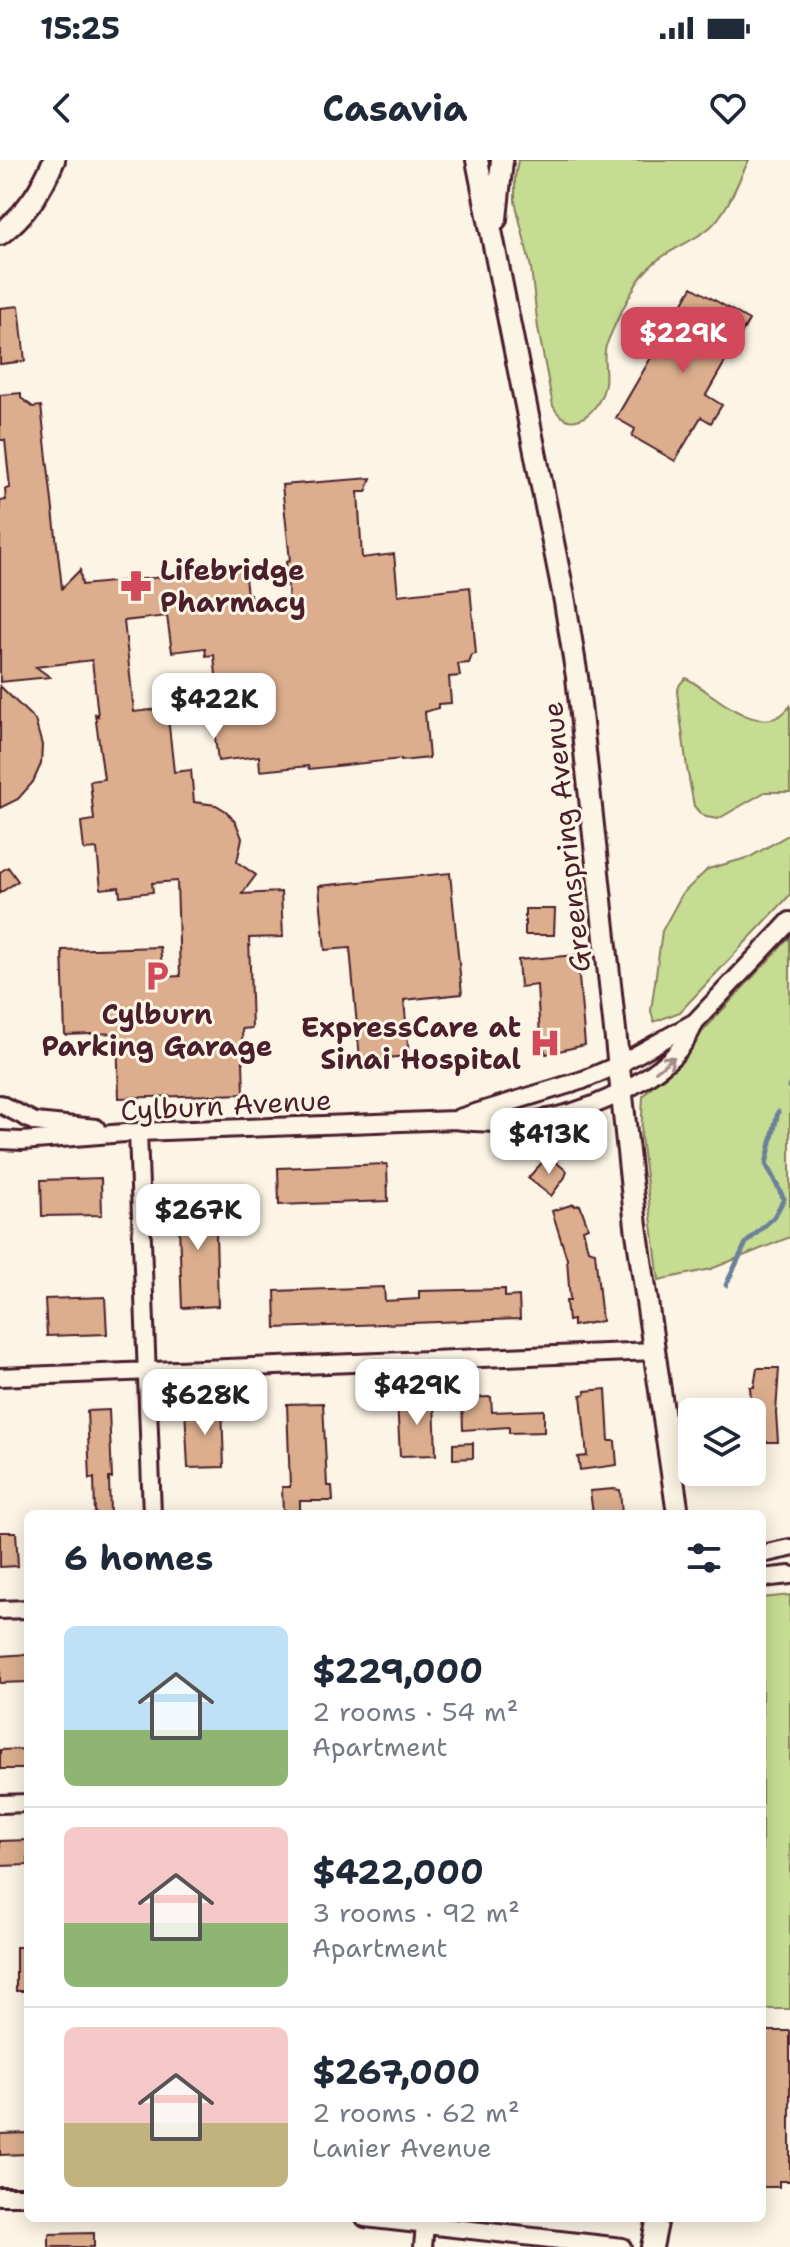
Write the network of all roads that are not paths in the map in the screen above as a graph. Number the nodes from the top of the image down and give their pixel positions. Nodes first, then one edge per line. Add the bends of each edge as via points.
1 (54, 160) edge
2 (502, 160) edge
3 (477, 164) edge
4 (0, 234) edge
5 (493, 242) junction
6 (790, 921) edge
7 (695, 1022) junction
8 (618, 1065) junction
9 (621, 1093) junction
10 (0, 1104) edge
11 (454, 1120) junction
12 (66, 1127) junction
13 (138, 1132) junction
14 (1, 1135) edge
15 (655, 1351) junction
16 (147, 1371) junction
17 (0, 1377) edge
18 (152, 1510) edge
19 (677, 1510) edge
20 (790, 1548) edge
21 (766, 1553) edge
22 (790, 1575) edge
23 (766, 1578) edge
24 (24, 1609) edge
25 (0, 1610) edge
26 (24, 1803) edge
27 (0, 1804) edge
28 (0, 2196) edge
29 (24, 2196) edge
30 (399, 2222) edge
31 (657, 2222) edge
32 (425, 2225) junction
33 (423, 2247) edge
34 (622, 2247) edge
35 (652, 2247) edge

1 - 4 main road via 27,210
2 - 5 main road
3 - 5 main road, Greenspring Avenue
5 - 8 main road, Greenspring Avenue via 577,677
6 - 7 street, Cylburn Avenue
7 - 8 street, Cylburn Avenue
9 -> 7 street, Cylburn Avenue via 678,1053
8 - 9 main road, Greenspring Avenue
8 - 11 street, Cylburn Avenue
9 - 11 street, Cylburn Avenue via 592,1108 539,1120
9 - 15 main road, Greenspring Avenue
10 - 12 street via 35,1122
11 - 13 street, Cylburn Avenue
12 - 13 street
12 - 14 street
13 - 14 street, Cylburn Avenue via 22,1141
13 - 16 street
15 - 16 street
15 - 19 main road, Greenspring Avenue
16 - 17 street
16 - 18 street
20 - 21 street
22 - 23 street
24 - 25 street
26 - 27 street
28 - 29 street
30 - 32 street
31 - 35 main road
32 - 33 street
32 - 34 street

